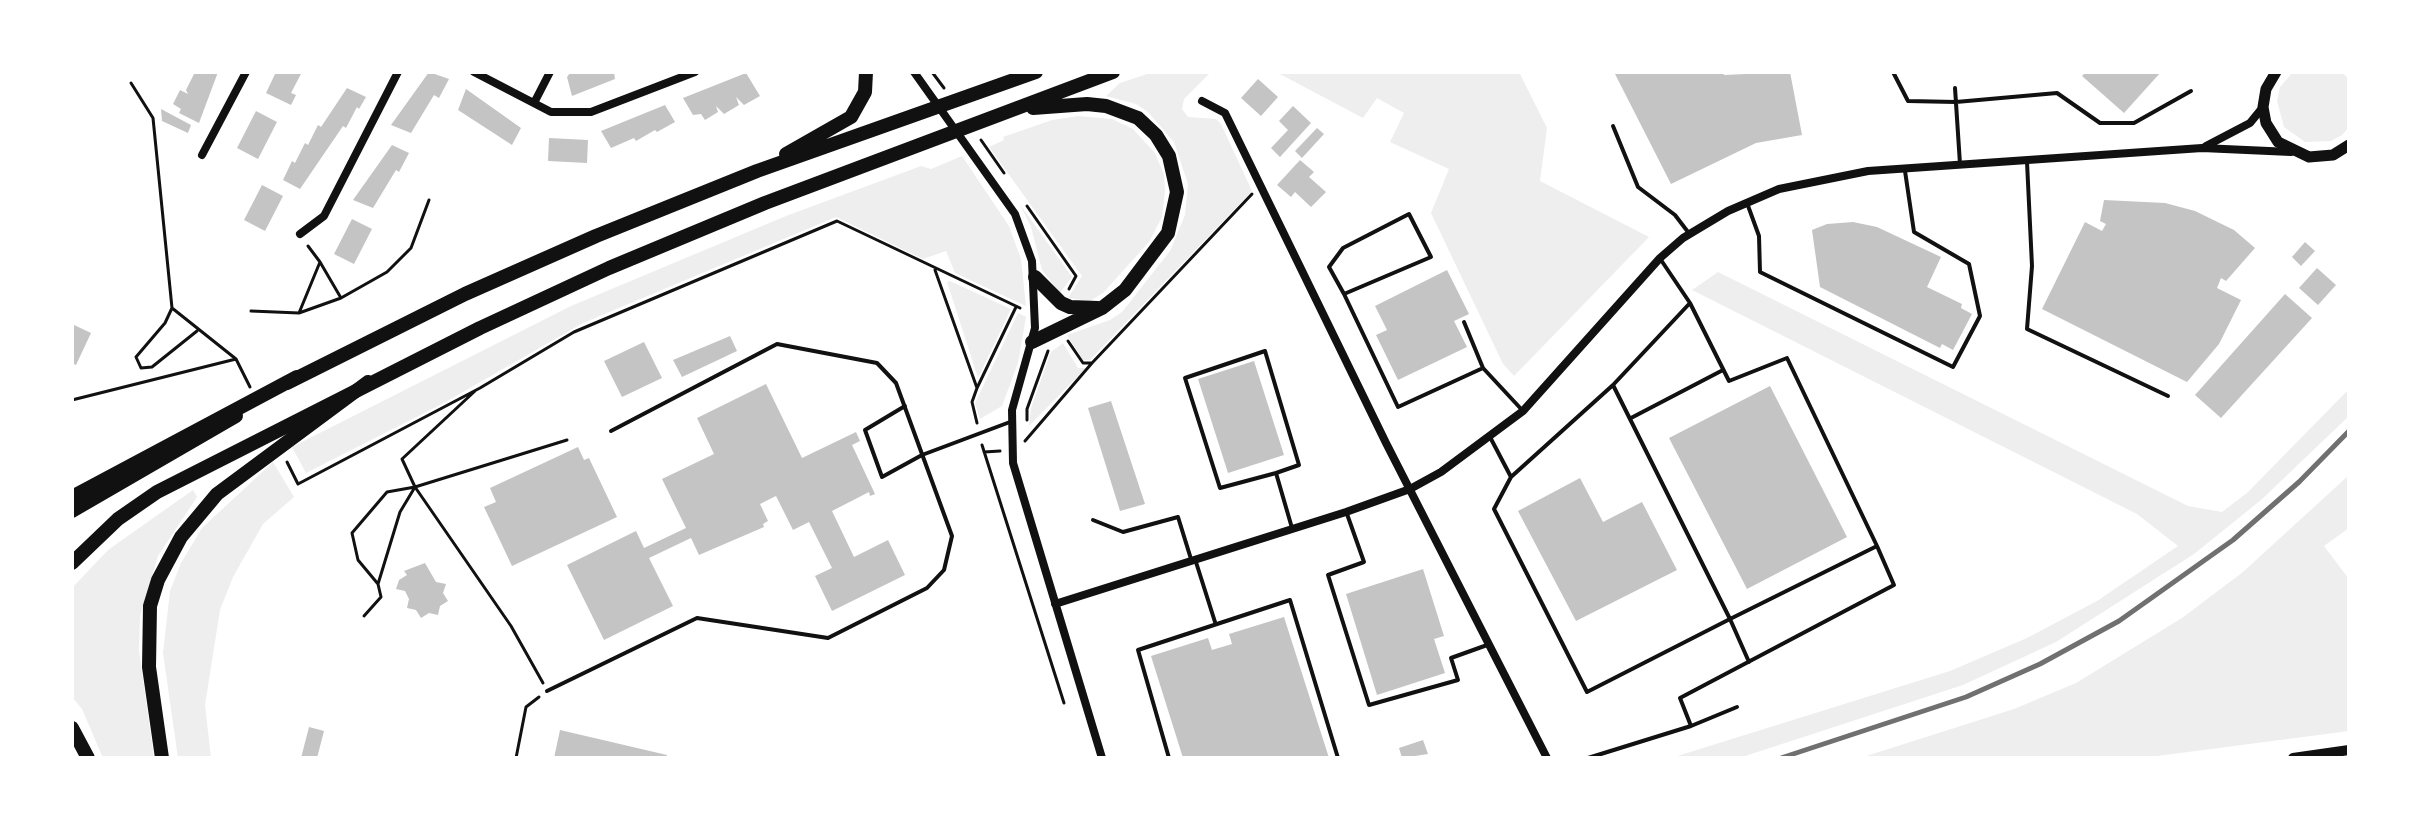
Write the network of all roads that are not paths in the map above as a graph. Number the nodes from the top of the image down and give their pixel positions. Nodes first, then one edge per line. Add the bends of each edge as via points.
1 (246, 72) edge
2 (398, 72) edge
3 (474, 72) edge
4 (550, 72) edge
5 (695, 72) edge
6 (866, 72) edge
7 (914, 72) edge
8 (1036, 72) edge
9 (1113, 72) edge
10 (1893, 72) edge
11 (2269, 75) edge
12 (1955, 88) dead end
13 (2191, 91) dead end
14 (1202, 101) dead end
15 (1956, 102) junction
16 (534, 103) junction
17 (2263, 107) junction
18 (1013, 111) junction
19 (1613, 126) dead end
20 (2349, 146) edge
21 (2202, 148) junction
22 (2291, 152) junction
23 (202, 155) dead end
24 (2027, 160) junction
25 (1960, 164) junction
26 (1905, 168) junction
27 (757, 171) junction
28 (1746, 202) junction
29 (300, 234) road end
30 (1689, 234) junction
31 (1660, 258) junction
32 (1035, 277) junction
33 (1344, 294) junction
34 (1690, 303) junction
35 (1102, 308) junction
36 (1464, 322) dead end
37 (1032, 342) junction
38 (1483, 368) junction
39 (1723, 370) junction
40 (297, 377) junction
41 (368, 382) junction
42 (1613, 385) junction
43 (2168, 396) dead end
44 (905, 406) junction
45 (1523, 411) junction
46 (1631, 418) junction
47 (1010, 422) junction
48 (611, 431) dead end
49 (1490, 437) junction
50 (922, 455) junction
51 (1276, 473) junction
52 (1511, 477) junction
53 (1410, 489) junction
54 (72, 497) edge
55 (72, 511) edge
56 (1346, 512) junction
57 (1093, 520) dead end
58 (1292, 528) junction
59 (1877, 546) junction
60 (1193, 560) junction
61 (72, 563) edge
62 (1055, 604) junction
63 (1730, 619) junction
64 (1215, 622) junction
65 (1490, 644) junction
66 (1749, 662) junction
67 (547, 691) road end
68 (1737, 707) dead end
69 (1691, 726) junction
70 (72, 728) edge
71 (2349, 750) edge
72 (88, 758) edge
73 (162, 758) edge
74 (1102, 758) edge
75 (1169, 758) edge
76 (1338, 758) edge
77 (1547, 758) edge
78 (1588, 758) edge
79 (2293, 758) edge

1 - 23 street
2 - 29 street via 324,216
3 - 16 street
4 - 16 street
5 - 16 street via 591,112 551,112
6 - 27 highway via 865,92 851,117
7 - 32 street via 1015,214
8 - 27 highway
9 - 18 highway
10 - 15 lane via 1908,101
11 - 17 main road
12 - 15 lane
13 - 15 lane via 2134,123 2100,123 2057,93
14 - 53 street via 1225,113
15 - 25 lane
17 - 21 street via 2250,123
17 - 22 main road via 2271,133
18 - 35 highway via 1106,106 1138,118 1169,156 1177,192 1168,233 1144,269
18 - 41 highway via 977,129 765,203 609,268
19 - 30 lane via 1638,187 1675,215
20 - 22 main road via 2321,158
21 - 22 street
21 - 24 street
24 - 25 street
24 - 43 lane via 2032,266 2027,329
25 - 26 street
26 - 28 street via 1807,181
26 - 28 lane via 1914,232 1969,264 1980,316 1953,367 1760,272 1759,236
27 - 40 highway via 465,294
28 - 30 street
30 - 31 street
31 - 34 lane
31 - 45 street
32 - 35 highway via 1061,303
32 - 37 street
33 - 33 lane via 1431,257 1409,214 1343,248 1329,267
33 - 38 lane via 1398,407
34 - 39 lane
34 - 42 lane
35 - 37 highway
36 - 38 lane
37 - 47 street
38 - 45 lane
39 - 46 lane
39 - 59 lane via 1729,381 1787,358
40 - 54 highway
40 - 55 highway
41 - 61 highway via 157,492 118,519
41 - 73 highway via 217,494 181,537 150,606 149,667
42 - 46 lane
42 - 52 lane
44 - 48 lane via 896,383 877,363 777,344
44 - 50 lane
44 - 50 lane via 865,430 882,477
45 - 49 street
46 - 63 lane
47 - 50 lane
47 - 62 street via 1011,450
49 - 52 lane
49 - 53 street
50 - 67 lane via 952,536 944,570 927,588 828,638 697,618
51 - 51 lane via 1299,465 1265,351 1185,378 1220,488
51 - 58 lane
52 - 63 lane via 1494,509 1587,692
53 - 56 street
53 - 65 street
56 - 58 street
56 - 65 lane via 1364,562 1328,575 1369,705 1458,680 1451,658
57 - 60 lane via 1123,532 1178,517
58 - 60 street
59 - 63 lane
59 - 66 lane via 1894,585
60 - 62 street
60 - 64 lane
62 - 74 street
63 - 66 lane
64 - 75 lane via 1138,650
64 - 76 lane via 1290,600
65 - 77 street
66 - 69 lane via 1680,698
68 - 69 lane
69 - 78 lane
70 - 72 highway
71 - 79 street

